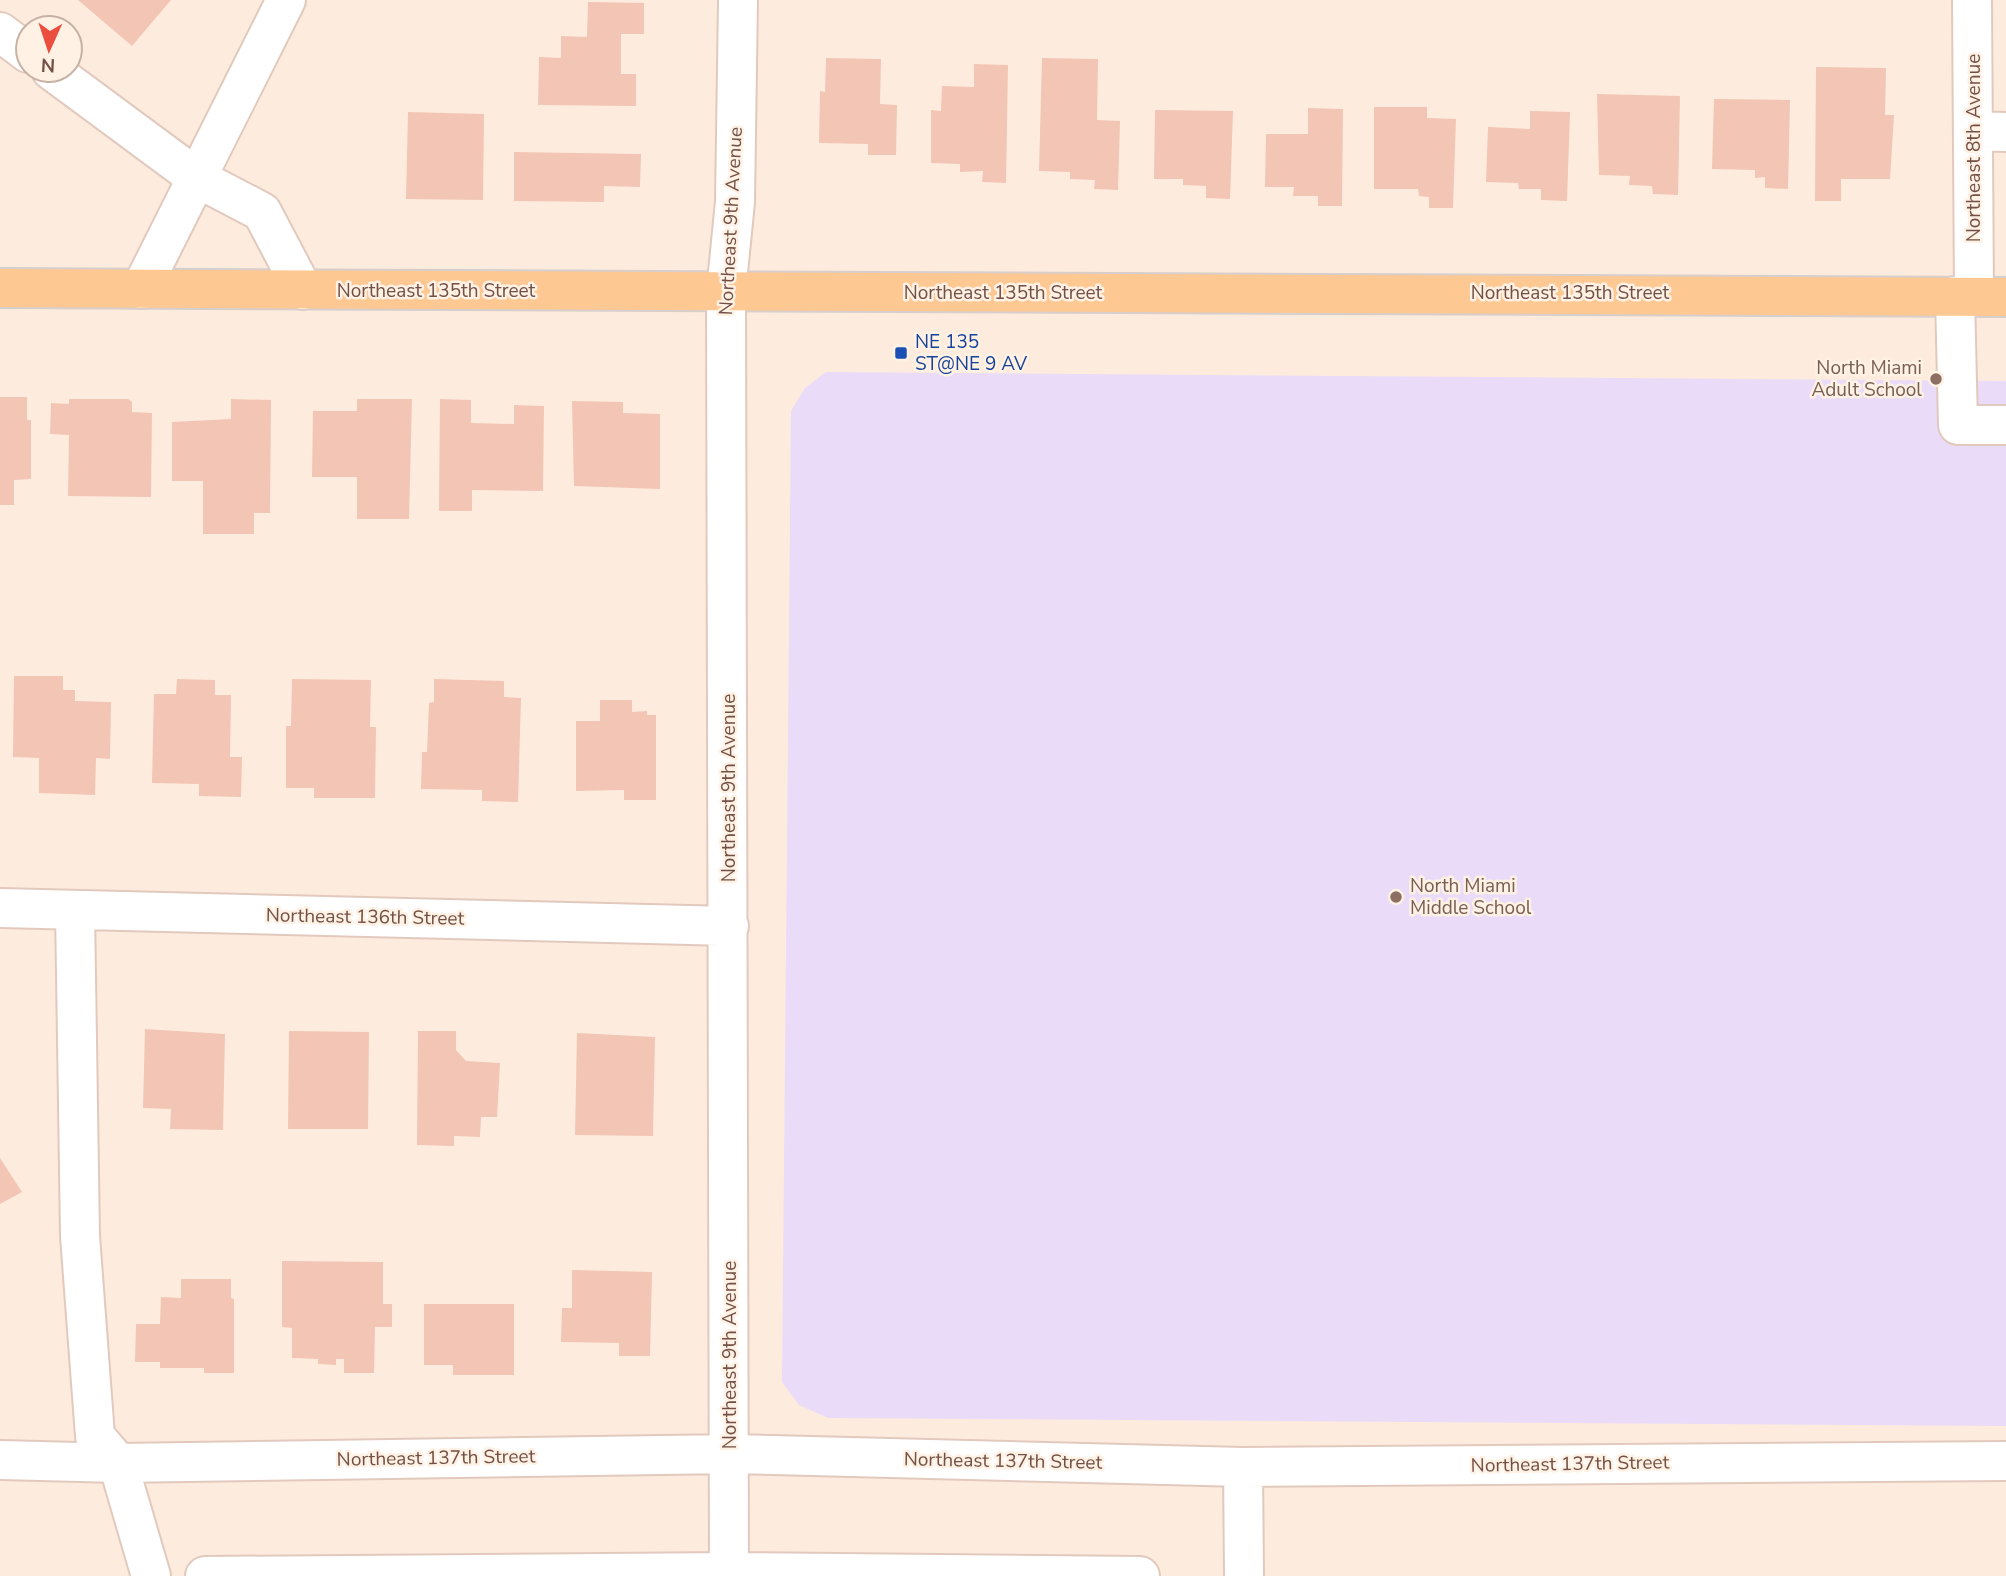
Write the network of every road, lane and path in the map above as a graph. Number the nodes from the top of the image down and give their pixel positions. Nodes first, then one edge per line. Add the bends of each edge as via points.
1 (286, 0) edge
2 (738, 0) edge
3 (1972, 0) edge
4 (70, 84) edge
5 (1990, 131) edge
6 (197, 178) junction
7 (0, 288) edge
8 (141, 289) junction
9 (303, 290) junction
10 (726, 292) junction
11 (1978, 296) edge
12 (2006, 425) edge
13 (0, 908) edge
14 (75, 910) junction
15 (729, 926) junction
16 (730, 1454) junction
17 (0, 1460) edge
18 (2006, 1461) edge
19 (118, 1463) junction
20 (1243, 1467) junction
21 (729, 1574) edge
22 (151, 1576) edge
23 (205, 1576) edge
24 (1140, 1576) edge
25 (1244, 1576) edge

1 - 6 street
2 - 10 street, Northeast 9th Avenue via 734,202
3 - 5 street, Northeast 8th Avenue
4 - 6 street
5 - 11 street, Northeast 8th Avenue
6 - 8 street
6 - 9 street via 261,212
7 - 8 main road, Northeast 135th Street
8 - 9 main road, Northeast 135th Street
9 - 10 main road, Northeast 135th Street
10 - 11 main road, Northeast 135th Street
10 - 15 street, Northeast 9th Avenue
11 - 12 street, Northeast 8th Avenue via 1958,425
13 - 14 street, Northeast 136th Street
14 - 15 street, Northeast 136th Street
14 - 19 street via 80,1237 95,1436
15 - 16 street, Northeast 9th Avenue
16 - 19 street, Northeast 137th Street
16 - 20 street, Northeast 137th Street
16 - 21 street, Northeast 9th Avenue
17 - 19 street, Northeast 137th Street
18 - 20 street, Northeast 137th Street
19 - 22 street
20 - 25 street
21 - 23 street
21 - 24 street

